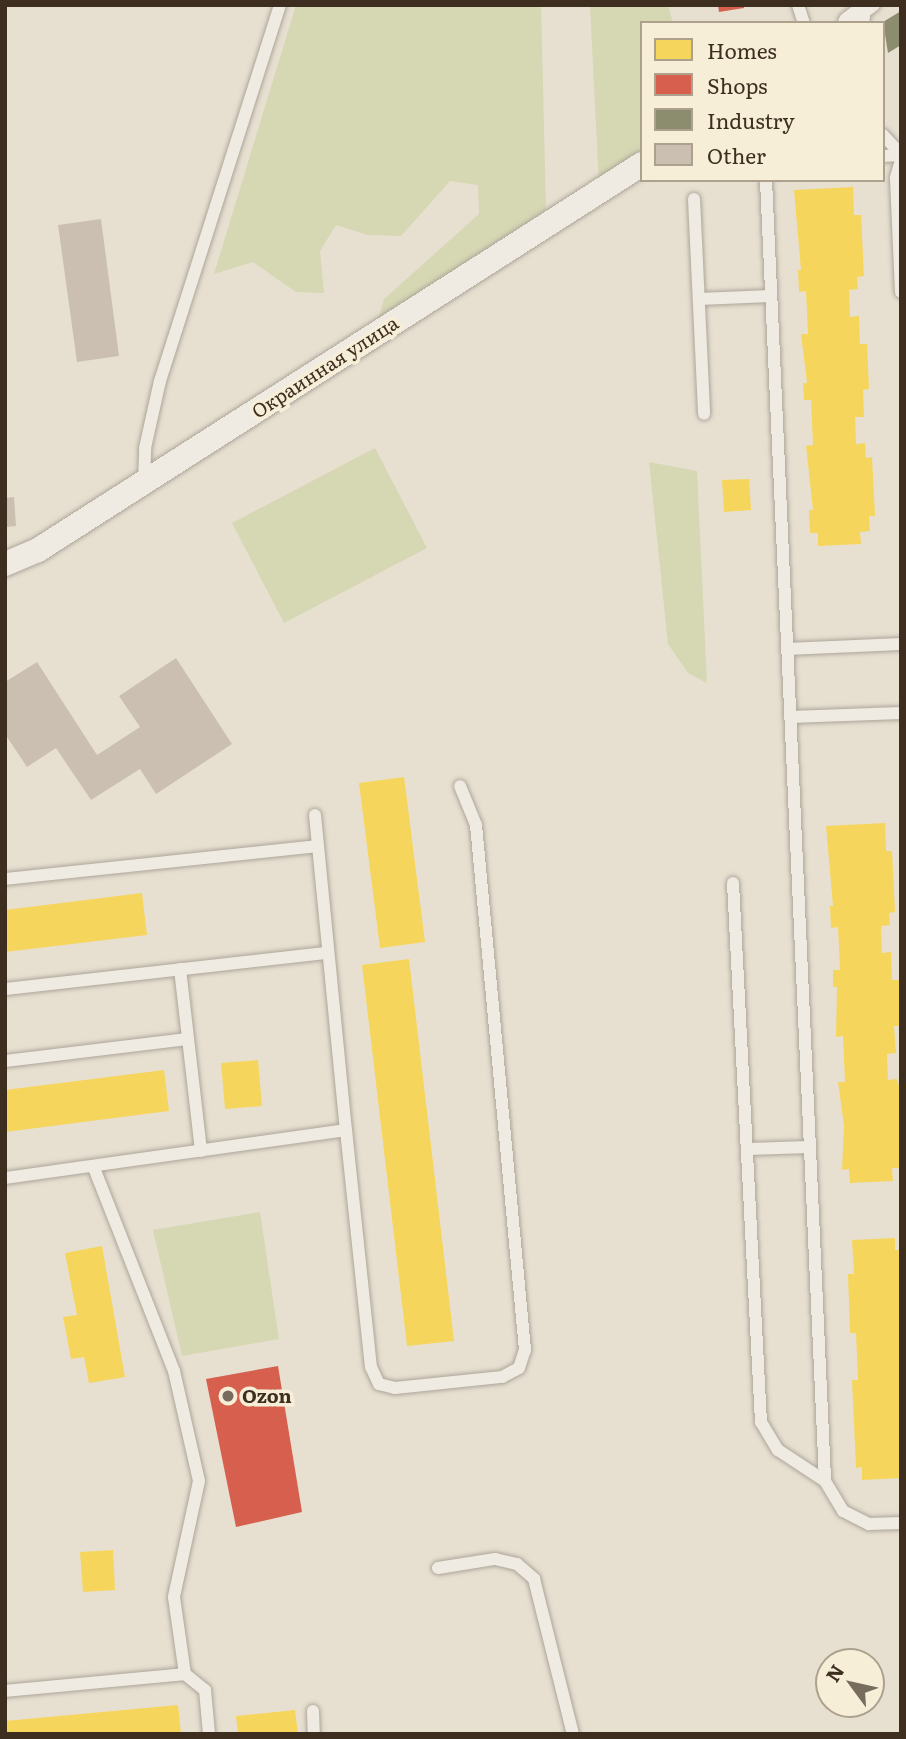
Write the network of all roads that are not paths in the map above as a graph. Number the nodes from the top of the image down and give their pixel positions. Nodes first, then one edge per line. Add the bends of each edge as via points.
1 (280, 5) edge
2 (885, 137) edge
3 (901, 156) edge
4 (640, 165) edge
5 (766, 182) edge
6 (694, 199) dead end
7 (901, 292) edge
8 (771, 296) junction
9 (699, 299) junction
10 (704, 414) dead end
11 (144, 484) junction
12 (5, 564) edge
13 (901, 644) edge
14 (787, 649) junction
15 (901, 713) edge
16 (790, 716) junction
17 (460, 786) dead end
18 (315, 815) dead end
19 (317, 846) junction
20 (5, 878) edge
21 (733, 883) dead end
22 (326, 953) junction
23 (180, 969) junction
24 (5, 989) edge
25 (188, 1039) junction
26 (5, 1062) edge
27 (346, 1130) junction
28 (810, 1147) junction
29 (747, 1149) junction
30 (201, 1152) junction
31 (93, 1168) junction
32 (5, 1178) edge
33 (825, 1481) junction
34 (901, 1522) edge
35 (438, 1568) dead end
36 (185, 1674) junction
37 (5, 1691) edge
38 (313, 1711) dead end
39 (209, 1734) edge
40 (314, 1734) edge
41 (573, 1734) edge

1 - 11 lane via 160,382 145,448
2 - 3 lane
3 - 7 lane via 895,178
4 - 11 street, Окраинная улица
5 - 8 lane
6 - 9 lane
8 - 9 lane
8 - 14 lane
9 - 10 lane
11 - 12 street, Окраинная улица via 38,550
13 - 14 lane
14 - 16 lane
15 - 16 lane
16 - 28 lane
17 - 27 lane via 476,825 525,1350 519,1368 502,1377 396,1388 379,1384 371,1367
18 - 19 lane
19 - 20 lane
19 - 22 lane
21 - 29 lane
22 - 23 lane
22 - 27 lane
23 - 24 lane
23 - 25 lane
25 - 26 lane
25 - 30 lane
27 - 30 lane
28 - 29 lane
28 - 33 lane
29 - 33 lane via 761,1422 778,1450
30 - 31 lane
31 - 32 lane
31 - 36 lane via 174,1370 199,1481 174,1597
33 - 34 lane via 843,1511 869,1524
35 - 41 lane via 495,1559 517,1564 534,1579
36 - 37 lane
36 - 39 lane via 205,1690
38 - 40 lane

